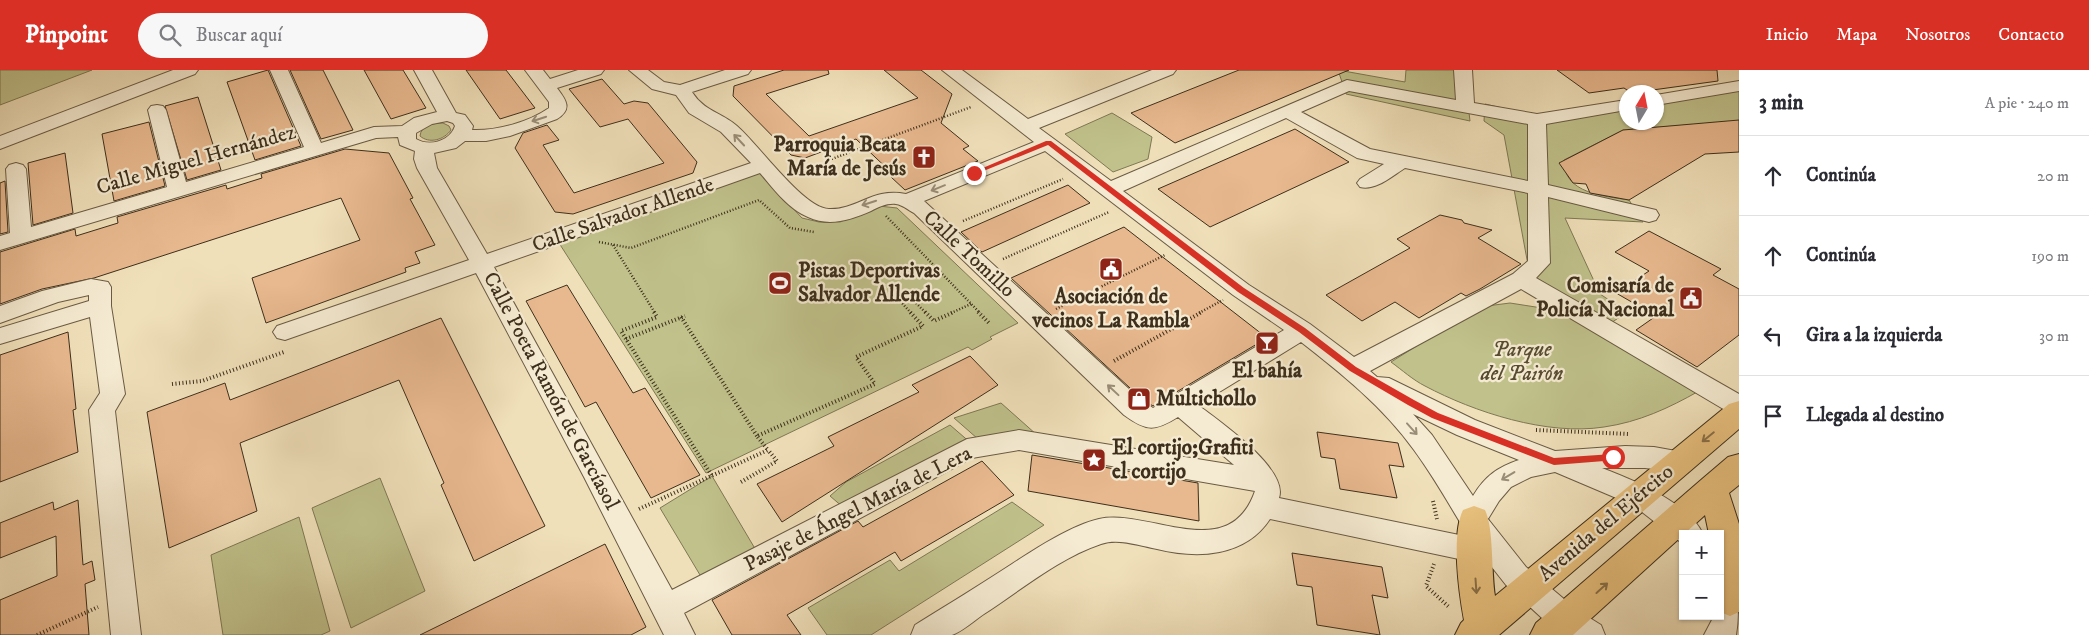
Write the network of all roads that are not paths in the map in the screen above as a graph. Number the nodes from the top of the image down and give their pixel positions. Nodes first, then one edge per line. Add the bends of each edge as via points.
1 (189, 70) edge
2 (279, 70) edge
3 (423, 70) edge
4 (534, 70) edge
5 (595, 70) edge
6 (638, 70) edge
7 (742, 70) edge
8 (951, 70) edge
9 (1167, 70) edge
10 (1463, 70) edge
11 (547, 86) junction
12 (1739, 86) edge
13 (682, 90) junction
14 (1664, 99) edge
15 (1619, 106) edge
16 (1465, 107) junction
17 (156, 110) dead end
18 (1286, 111) junction
19 (447, 116) junction
20 (1537, 120) junction
21 (1027, 126) junction
22 (462, 135) junction
23 (416, 140) junction
24 (0, 143) edge
25 (1048, 143) junction
26 (315, 150) junction
27 (1401, 162) junction
28 (763, 165) junction
29 (16, 169) dead end
30 (1367, 183) dead end
31 (1110, 189) junction
32 (1539, 189) junction
33 (178, 191) junction
34 (909, 200) junction
35 (1649, 215) dead end
36 (21, 237) junction
37 (0, 243) edge
38 (482, 265) junction
39 (1521, 280) junction
40 (100, 306) junction
41 (0, 315) edge
42 (1302, 330) junction
43 (0, 336) edge
44 (287, 341) road end
45 (1353, 369) junction
46 (1180, 404) junction
47 (1739, 406) edge
48 (1739, 412) edge
49 (1554, 461) junction
50 (1678, 462) junction
51 (1739, 466) edge
52 (1712, 489) junction
53 (1264, 494) junction
54 (1638, 498) junction
55 (1683, 528) edge
56 (1474, 535) junction
57 (1528, 588) junction
58 (1730, 596) edge
59 (673, 627) edge
60 (1568, 630) edge
61 (1478, 631) edge
62 (126, 635) edge
63 (926, 635) edge
64 (1719, 635) edge

1 - 24 street
2 - 26 street
3 - 19 street
4 - 11 street
5 - 11 street
6 - 13 street via 659,87
7 - 13 street
8 - 21 street
9 - 21 street
10 - 16 street
11 -> 22 street via 559,105 554,114 487,135
12 - 14 street
28 -> 13 street, Calle Tomillo via 729,128 695,108
15 - 20 street
16 - 18 street via 1347,85
16 - 20 street
17 - 33 street
18 - 27 street via 1364,154
18 - 31 street
19 - 22 street via 463,122
19 - 23 street via 423,120
20 - 32 street
21 - 25 street
22 - 23 street, Calle Miguel Hernández via 446,145
23 - 26 street, Calle Miguel Hernández via 383,131
23 - 38 street, Calle Poeta Ramón de Garcíasol via 427,168
25 - 31 street
25 -> 34 street
26 - 33 street, Calle Miguel Hernández
27 - 30 street
27 - 32 street
34 -> 28 street, Calle Tomillo via 889,197 827,216 811,211
28 - 38 street, Calle Salvador Allende
29 - 36 street
31 - 42 street via 1241,290
32 - 35 street
32 - 39 street via 1539,263
33 - 36 street, Calle Miguel Hernández
46 -> 34 street, Calle Tomillo via 1161,416 1148,419 1133,408
36 - 37 street, Calle Miguel Hernández
38 - 44 street, Calle Salvador Allende
38 - 59 street, Calle Poeta Ramón de Garcíasol via 619,518
39 - 45 street
39 - 47 street
40 - 41 street via 100,288 93,286
40 - 43 street
40 - 62 street via 113,394 102,410
42 - 45 street
42 - 46 street, Calle Tomillo
45 - 49 street via 1435,415
45 -> 56 street via 1423,442
46 - 53 street via 1234,448
48 -> 50 main road, Avenida del Ejército
49 - 50 street via 1641,457
49 - 54 street
49 -> 56 street via 1518,470 1500,480 1487,496
50 - 54 main road, Avenida del Ejército
51 - 52 main road, Avenida del Ejército
52 - 55 main road, Avenida del Ejército
52 - 58 main road via 1722,511
53 - 56 street, Pasaje de Ángel María de Lera
53 - 59 street, Pasaje de Ángel María de Lera via 1019,440 967,449
53 - 63 street via 1251,524 1232,536 1215,541 1160,538 1125,530 1100,531 1057,551
54 - 55 street
54 - 57 main road, Avenida del Ejército
60 -> 55 main road, Avenida del Ejército
56 - 57 street via 1492,548
56 -> 61 main road
57 - 60 street
57 - 61 main road, Avenida del Ejército
58 - 64 street via 1728,622

